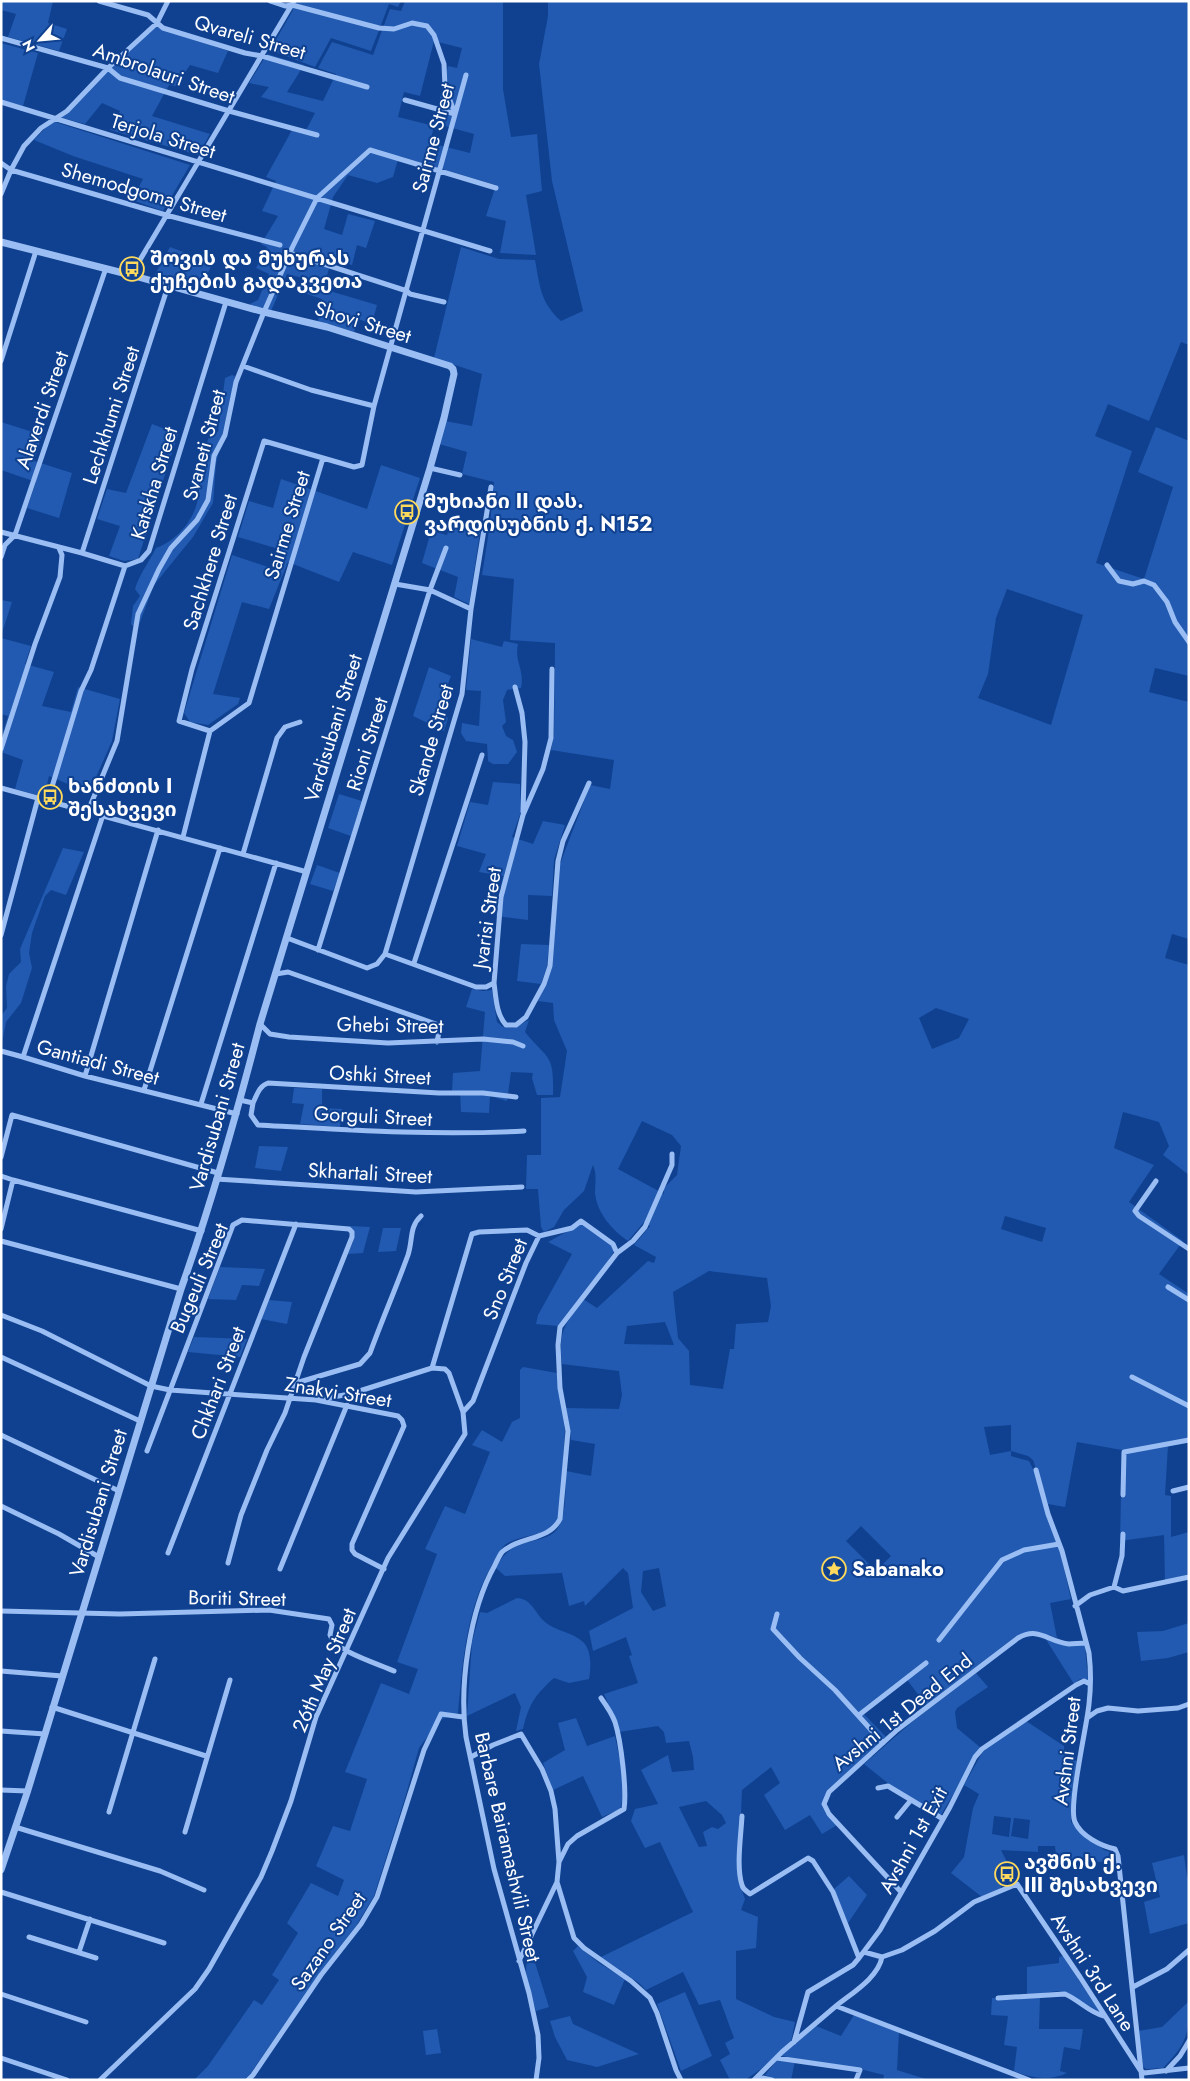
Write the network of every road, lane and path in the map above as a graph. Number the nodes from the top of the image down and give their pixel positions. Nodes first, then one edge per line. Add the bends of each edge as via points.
1 (99, 1) edge
2 (168, 1) edge
3 (270, 1) edge
4 (293, 3) edge
5 (157, 23) junction
6 (1, 38) edge
7 (262, 56) junction
8 (108, 68) junction
9 (466, 75) dead end
10 (366, 87) dead end
11 (405, 100) dead end
12 (1, 102) edge
13 (228, 111) junction
14 (455, 114) junction
15 (55, 119) junction
16 (317, 135) dead end
17 (1, 163) edge
18 (198, 163) junction
19 (11, 170) junction
20 (440, 171) junction
21 (496, 188) dead end
22 (1, 194) edge
23 (317, 198) junction
24 (166, 215) junction
25 (423, 231) junction
26 (1, 242) edge
27 (280, 245) dead end
28 (36, 251) junction
29 (490, 251) dead end
30 (290, 253) junction
31 (106, 268) junction
32 (131, 275) junction
33 (168, 286) junction
34 (407, 291) junction
35 (226, 302) junction
36 (444, 302) dead end
37 (264, 312) junction
38 (391, 347) junction
39 (1, 361) edge
40 (242, 366) junction
41 (454, 369) joint
42 (374, 406) junction
43 (323, 458) junction
44 (430, 468) junction
45 (460, 476) dead end
46 (491, 487) dead end
47 (1, 532) edge
48 (16, 535) junction
49 (59, 548) junction
50 (446, 548) dead end
51 (82, 553) junction
52 (1, 557) edge
53 (1106, 565) dead end
54 (125, 566) junction
55 (395, 584) junction
56 (430, 590) junction
57 (470, 609) junction
58 (1189, 642) edge
59 (552, 669) dead end
60 (515, 687) dead end
61 (300, 722) dead end
62 (210, 731) junction
63 (1, 749) edge
64 (482, 755) dead end
65 (589, 783) dead end
66 (1, 788) edge
67 (38, 798) junction
68 (48, 800) junction
69 (88, 811) junction
70 (522, 814) junction
71 (103, 815) junction
72 (158, 830) junction
73 (183, 837) junction
74 (220, 848) junction
75 (242, 854) junction
76 (276, 863) junction
77 (306, 872) junction
78 (1, 936) edge
79 (287, 938) junction
80 (318, 950) junction
81 (385, 954) junction
82 (414, 963) junction
83 (276, 974) junction
84 (494, 983) junction
85 (260, 1024) junction
86 (437, 1042) junction
87 (523, 1046) dead end
88 (1, 1051) edge
89 (23, 1057) junction
90 (85, 1076) junction
91 (144, 1090) junction
92 (516, 1097) dead end
93 (240, 1100) junction
94 (253, 1103) junction
95 (201, 1104) junction
96 (237, 1114) junction
97 (524, 1131) dead end
98 (672, 1154) dead end
99 (1, 1157) edge
100 (1, 1176) edge
101 (217, 1176) junction
102 (14, 1180) junction
103 (1156, 1181) dead end
104 (522, 1187) dead end
105 (421, 1216) dead end
106 (296, 1224) junction
107 (1, 1229) edge
108 (202, 1231) junction
109 (540, 1236) junction
110 (1, 1241) edge
111 (1189, 1249) edge
112 (617, 1253) junction
113 (1168, 1286) dead end
114 (180, 1289) junction
115 (1189, 1300) edge
116 (1, 1315) edge
117 (1, 1357) edge
118 (432, 1368) junction
119 (1132, 1377) dead end
120 (296, 1383) junction
121 (151, 1386) junction
122 (170, 1390) junction
123 (230, 1393) junction
124 (290, 1397) junction
125 (316, 1400) junction
126 (347, 1405) junction
127 (1189, 1406) edge
128 (463, 1412) junction
129 (140, 1422) junction
130 (1, 1435) edge
131 (1189, 1440) edge
132 (146, 1451) dead end
133 (1036, 1470) dead end
134 (1189, 1487) edge
135 (119, 1491) junction
136 (1173, 1491) dead end
137 (1123, 1495) dead end
138 (1, 1506) edge
139 (1123, 1534) dead end
140 (1059, 1544) junction
141 (168, 1553) dead end
142 (99, 1557) junction
143 (228, 1563) dead end
144 (280, 1569) dead end
145 (384, 1569) junction
146 (1189, 1577) edge
147 (1114, 1587) junction
148 (1075, 1606) junction
149 (1, 1611) edge
150 (80, 1614) junction
151 (777, 1614) dead end
152 (939, 1640) dead end
153 (1086, 1643) junction
154 (346, 1651) junction
155 (155, 1659) dead end
156 (926, 1663) dead end
157 (1, 1671) edge
158 (394, 1671) dead end
159 (62, 1676) junction
160 (230, 1680) dead end
161 (1090, 1684) junction
162 (602, 1698) dead end
163 (1189, 1704) edge
164 (52, 1707) junction
165 (859, 1715) junction
166 (463, 1717) junction
167 (1087, 1718) junction
168 (1, 1731) edge
169 (133, 1733) junction
170 (45, 1734) junction
171 (883, 1743) junction
172 (206, 1756) junction
173 (471, 1758) junction
174 (878, 1788) dead end
175 (1, 1790) edge
176 (27, 1791) junction
177 (911, 1800) junction
178 (109, 1812) dead end
179 (742, 1816) dead end
180 (897, 1817) dead end
181 (943, 1819) junction
182 (15, 1827) junction
183 (185, 1832) dead end
184 (4, 1850) edge
185 (559, 1862) junction
186 (1, 1870) edge
187 (558, 1882) junction
188 (204, 1890) dead end
189 (1, 1892) edge
190 (901, 1892) junction
191 (90, 1919) junction
192 (29, 1937) dead end
193 (164, 1943) dead end
194 (1189, 1950) edge
195 (79, 1952) junction
196 (864, 1952) junction
197 (882, 1957) junction
198 (96, 1958) dead end
199 (859, 1958) junction
200 (519, 1961) junction
201 (1133, 1987) junction
202 (1, 1994) edge
203 (998, 1998) dead end
204 (836, 2006) junction
205 (1104, 2016) junction
206 (86, 2022) dead end
207 (1189, 2041) edge
208 (794, 2042) junction
209 (1, 2058) edge
210 (777, 2058) junction
211 (1189, 2068) edge
212 (1140, 2070) junction
213 (1166, 2071) junction
214 (756, 2079) edge
215 (67, 2080) edge
216 (100, 2080) edge
217 (248, 2080) edge
218 (536, 2080) edge
219 (681, 2080) edge
220 (772, 2080) edge
221 (856, 2080) edge
222 (1029, 2080) edge
223 (1142, 2080) edge

1 - 5 street, Qvareli Street via 148,15
2 - 5 street
3 - 4 street via 285,6
4 - 7 street
4 - 14 street via 379,28 394,29 412,23 427,26 434,35 444,64 445,87
5 - 7 street, Qvareli Street via 163,28
5 - 8 street
6 - 8 street, Ambrolauri Street
7 - 10 street, Qvareli Street
7 - 13 street
8 - 13 street, Ambrolauri Street via 120,78
8 - 15 street
9 - 14 street, Sairme Street
11 - 14 street
12 - 15 street, Terjola Street
13 - 16 street, Ambrolauri Street
13 - 18 street
14 - 20 street, Sairme Street
15 - 18 street, Terjola Street
15 - 19 street via 24,146
17 - 19 street, Shemodgoma Street
18 - 23 street, Terjola Street
18 - 24 street
19 - 22 street
19 - 24 street, Shemodgoma Street
20 - 21 street
20 - 23 street, Svaneti Street via 370,150
20 - 25 street, Sairme Street
23 - 25 street, Terjola Street
23 - 30 street, Svaneti Street
24 - 27 street, Shemodgoma Street
24 - 32 street
25 - 29 street, Terjola Street
25 - 34 street, Sairme Street
26 - 28 street, Shovi Street
28 - 31 street, Shovi Street
28 - 39 street
30 - 34 street
30 - 37 street, Svaneti Street
31 - 32 street, Shovi Street
31 - 48 street, Alaverdi Street
32 - 33 street, Shovi Street
33 - 35 street, Shovi Street
33 - 51 street, Lechkhumi Street
34 - 36 street
34 - 38 street, Sairme Street
35 - 37 street, Shovi Street
35 - 54 street, Katskha Street via 149,551 142,560
37 - 38 street, Shovi Street
37 - 40 street, Svaneti Street
38 - 41 street, Shovi Street
38 - 42 street, Sairme Street
40 - 42 street via 312,390
40 - 69 street, Svaneti Street via 225,435 214,456 208,500 197,520 171,548 138,614 118,741
41 - 44 street, Vardisubani Street
42 - 43 street, Sairme Street via 362,465 354,468
43 - 62 street, Sairme Street via 249,703
43 - 62 street, Sachkhere Street via 264,440 192,669 179,721
44 - 45 street
44 - 55 street, Vardisubani Street
46 - 57 street, Skande Street
47 - 48 street, Katskha Street
48 - 49 street, Katskha Street
48 - 52 street, Alaverdi Street via 5,545
49 - 51 street, Katskha Street
49 - 63 street via 62,555 60,577
50 - 56 street, Rioni Street
51 - 54 street, Katskha Street
53 - 58 street via 1119,581 1154,585
54 - 68 street
55 - 56 street
55 - 77 street, Vardisubani Street
56 - 57 street
56 - 80 street, Rioni Street
57 - 81 street, Skande Street via 462,694
59 - 70 street, Jvarisi Street via 550,738 543,769
60 - 70 street via 525,742
61 - 75 street via 285,727 277,738
62 - 73 street
64 - 82 street
65 - 84 street via 563,841 558,861 550,966 526,1017 516,1025 506,1025 501,1020
66 - 67 street
67 - 68 street
67 - 78 street
68 - 69 street
69 - 71 street
70 - 84 street, Jvarisi Street via 502,897
71 - 72 street
71 - 89 street, Gantiadi Street
72 - 73 street
72 - 90 street
73 - 74 street
74 - 75 street
74 - 91 street
75 - 76 street
76 - 77 street
76 - 95 street
77 - 79 street, Vardisubani Street
79 - 80 street
79 - 83 street, Vardisubani Street
80 - 81 street via 368,968 377,964
81 - 82 street, Jvarisi Street
82 - 84 street, Jvarisi Street via 476,987
83 - 85 street, Vardisubani Street
83 - 86 street via 288,972 436,1024 440,1027
85 - 86 street, Ghebi Street via 270,1034 289,1037 388,1043
85 - 93 street, Vardisubani Street
86 - 87 street, Ghebi Street via 483,1039
88 - 89 street
89 - 90 street, Gantiadi Street
90 - 91 street, Gantiadi Street
91 - 95 street, Gantiadi Street
92 - 94 street, Oshki Street via 268,1083 259,1090
93 - 94 street
93 - 96 street, Vardisubani Street
94 - 97 street, Gorguli Street via 251,1115 258,1125 404,1133
95 - 96 street, Gantiadi Street
96 - 101 street, Vardisubani Street
98 - 112 street, Barbare Bairamashvili Street via 672,1165 645,1227
99 - 101 street, Skhartali Street via 12,1115
100 - 102 street
101 - 104 street, Skhartali Street via 416,1192
101 - 108 street, Vardisubani Street
102 - 107 street
102 - 108 street
103 - 111 street via 1135,1211
105 - 120 street via 415,1222 409,1252 365,1360
106 - 120 street, Bugeuli Street via 349,1229 352,1232
106 - 122 street, Bugeuli Street via 242,1220 233,1225
106 - 123 street, Chkhari Street
108 - 114 street, Vardisubani Street
109 - 112 street via 572,1228 580,1221 613,1244
109 - 118 street, Sno Street via 527,1230 472,1234
109 - 128 street, Sno Street via 473,1401
110 - 114 street
112 - 166 street, Barbare Bairamashvili Street via 560,1327 560,1388 568,1430 560,1519 551,1531 513,1544 501,1553 488,1576 468,1643
113 - 115 street
114 - 121 street, Vardisubani Street
116 - 121 street, Znakvi Street via 42,1331
117 - 129 street
118 - 125 street via 350,1394
118 - 128 street, 26th May Street via 445,1369 449,1373
119 - 127 street
120 - 124 street, Bugeuli Street
121 - 122 street, Znakvi Street
121 - 129 street, Vardisubani Street
122 - 123 street, Znakvi Street
122 - 132 street, Bugeuli Street
123 - 124 street, Znakvi Street
123 - 141 street, Chkhari Street
124 - 125 street, Znakvi Street
124 - 143 street, Bugeuli Street via 241,1515
125 - 126 street, Znakvi Street
126 - 144 street
126 - 145 street, Znakvi Street via 398,1416 404,1426 352,1544 356,1554
128 - 145 street, 26th May Street via 466,1434
129 - 135 street, Vardisubani Street
130 - 135 street
131 - 137 street via 1124,1452
133 - 140 street, Avshni Street
134 - 136 street
135 - 142 street, Vardisubani Street
138 - 142 street
139 - 147 street via 1122,1556
140 - 148 street, Avshni Street
140 - 152 street via 1024,1550 1002,1560
142 - 150 street, Vardisubani Street
145 - 154 street, 26th May Street
146 - 147 street via 1123,1591
147 - 148 street via 1090,1595
148 - 153 street, Avshni Street
149 - 150 street
150 - 154 street, Boriti Street via 269,1610 329,1619 331,1639
150 - 159 street, Vardisubani Street
151 - 165 street via 773,1629
153 - 161 street, Avshni Street
153 - 171 street, Avshni 1st Dead End via 1069,1644 1026,1633
154 - 158 street, Boriti Street
154 - 216 street, 26th May Street via 316,1717 272,1852 209,1969 194,1989
155 - 169 street
156 - 165 street
157 - 159 street
159 - 164 street, Vardisubani Street
160 - 172 street
161 - 167 street, Avshni Street
161 - 181 street, Avshni 1st Exit via 1084,1681 1076,1684 982,1750
162 - 185 street via 615,1722 624,1773 624,1809 577,1836 568,1844
163 - 167 street via 1138,1711 1108,1708
164 - 169 street
164 - 170 street, Vardisubani Street
165 - 171 street
166 - 173 street, Barbare Bairamashvili Street
166 - 217 street, Sazano Street via 441,1714 437,1720 424,1750 377,1897
167 - 201 street, Avshni Street via 1074,1819 1086,1834 1105,1847 1115,1849 1118,1856
168 - 170 street
169 - 172 street
169 - 178 street
170 - 176 street, Vardisubani Street
171 - 190 street, Avshni 1st Dead End via 829,1792 824,1804 829,1814
172 - 183 street
173 - 185 street via 521,1734 551,1791
173 - 200 street, Barbare Bairamashvili Street via 492,1861
174 - 177 street via 888,1786
175 - 176 street
176 - 182 street, Vardisubani Street
177 - 180 street
177 - 181 street
179 - 199 street via 740,1863 744,1889 750,1894 808,1858 833,1892
181 - 190 street, Avshni 1st Exit
182 - 184 street, Vardisubani Street
182 - 188 street via 160,1871
184 - 186 street, Vardisubani Street
185 - 187 street
187 - 200 street
187 - 219 street via 574,1938 650,1998
189 - 191 street
190 - 196 street, Avshni 1st Exit
191 - 193 street
191 - 195 street
192 - 195 street
194 - 201 street via 1154,1978
195 - 198 street
196 - 197 street
196 - 199 street, Avshni 1st Exit
197 - 204 street via 875,1973
197 - 205 street, Avshni 3rd Lane via 922,1939 974,1902 1017,1884
199 - 208 street, Avshni 1st Exit via 808,1992
200 - 218 street, Barbare Bairamashvili Street via 538,2035
201 - 212 street, Avshni Street
202 - 206 street
203 - 205 street via 1066,1994
204 - 208 street
204 - 222 street
205 - 212 street, Avshni 3rd Lane
207 - 213 street
208 - 210 street
209 - 215 street
210 - 214 street
210 - 221 street via 860,2070
211 - 213 street
212 - 213 street via 1144,2073
212 - 223 street, Avshni Street
214 - 220 street

